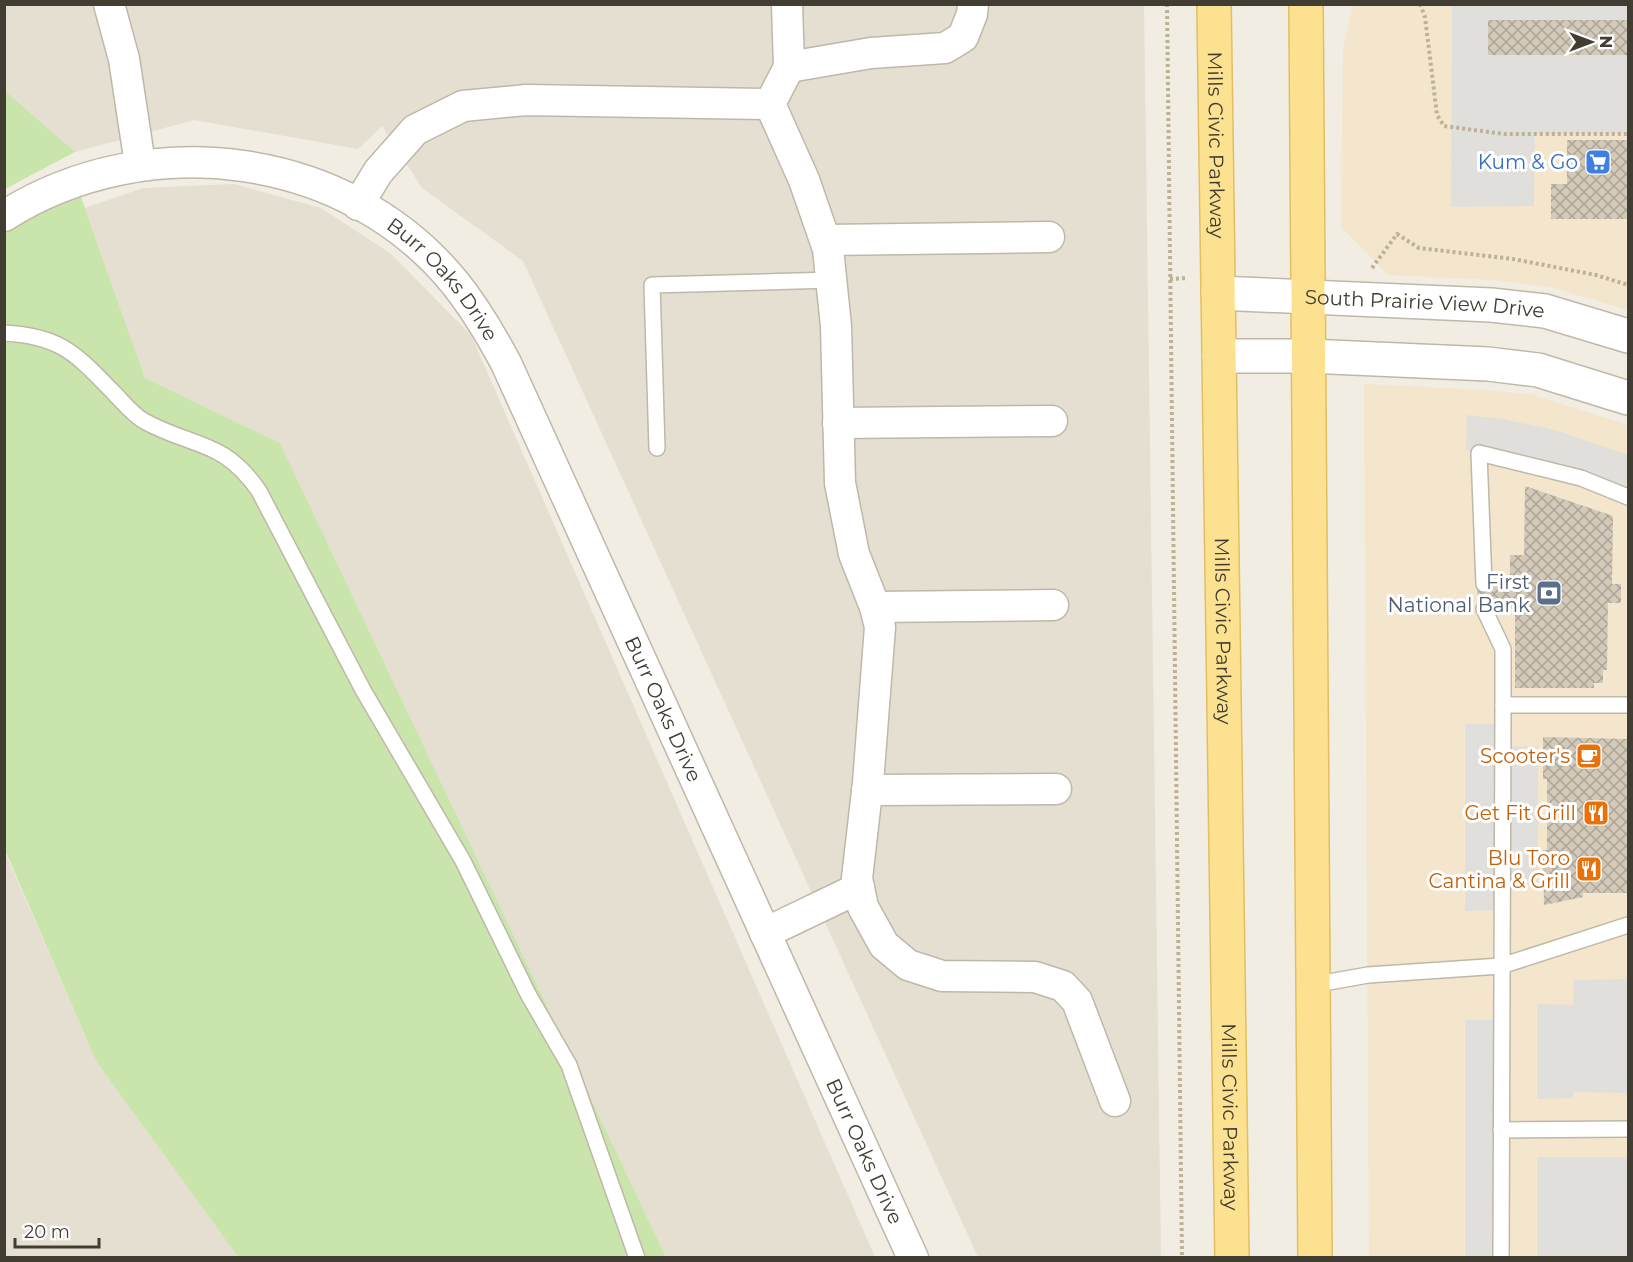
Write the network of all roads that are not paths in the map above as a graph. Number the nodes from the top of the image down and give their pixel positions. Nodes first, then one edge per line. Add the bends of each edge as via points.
1 (109, 4) edge
2 (787, 4) edge
3 (973, 4) edge
4 (1214, 4) edge
5 (1306, 4) edge
6 (789, 67) junction
7 (770, 104) junction
8 (140, 164) junction
9 (358, 205) junction
10 (4, 216) edge
11 (1049, 237) dead end
12 (825, 240) junction
13 (832, 280) junction
14 (1218, 293) junction
15 (1308, 296) junction
16 (4, 333) edge
17 (1629, 336) edge
18 (1219, 356) junction
19 (1308, 356) junction
20 (1629, 398) edge
21 (1052, 421) dead end
22 (838, 423) junction
23 (657, 448) dead end
24 (1629, 497) edge
25 (1484, 584) dead end
26 (1053, 605) dead end
27 (875, 607) junction
28 (1484, 609) dead end
29 (1503, 705) junction
30 (1629, 705) edge
31 (1056, 789) dead end
32 (867, 790) junction
33 (859, 888) junction
34 (1629, 925) edge
35 (765, 933) junction
36 (1502, 966) junction
37 (1312, 985) junction
38 (1115, 1101) dead end
39 (1629, 1129) edge
40 (1501, 1130) junction
41 (637, 1257) edge
42 (913, 1257) edge
43 (1232, 1257) edge
44 (1315, 1257) edge
45 (1501, 1257) edge

1 - 8 street via 124,59
2 - 6 street
3 - 6 street via 963,37 945,48 871,53
4 - 14 main road, Mills Civic Parkway
5 - 15 main road
6 - 7 street
7 - 9 street via 526,100 462,106 415,130 378,172
7 - 12 street via 804,180
8 - 9 street, Burr Oaks Drive via 225,162 276,171 324,187
8 - 10 street, Burr Oaks Drive via 75,180
9 - 35 street, Burr Oaks Drive via 418,245 454,282 484,323 506,363
11 - 12 street
12 - 13 street
13 - 22 street
13 - 23 lane via 652,285
14 - 15 street, South Prairie View Drive
14 - 18 main road, Mills Civic Parkway
15 - 17 street, South Prairie View Drive via 1545,311
15 - 19 main road
16 - 41 lane via 40,337 75,353 142,420 223,453 238,464 259,491 363,690 457,852 528,994 569,1065
18 - 19 street
18 - 43 main road, Mills Civic Parkway
19 - 20 street via 1538,370
19 - 37 main road
21 - 22 street
22 - 27 street via 840,483 854,554
24 - 25 lane via 1581,478 1479,453
26 - 27 street
27 - 32 street via 880,627
28 - 29 lane via 1503,649
29 - 30 lane
29 - 36 lane
31 - 32 street
32 - 33 street
33 - 35 street
33 - 38 street via 863,907 884,945 908,965 942,976 1035,977 1063,986 1077,1001
34 - 36 lane
35 - 42 street, Burr Oaks Drive
36 - 37 lane via 1368,975
36 - 40 lane
37 - 44 main road
39 - 40 lane
40 - 45 lane

